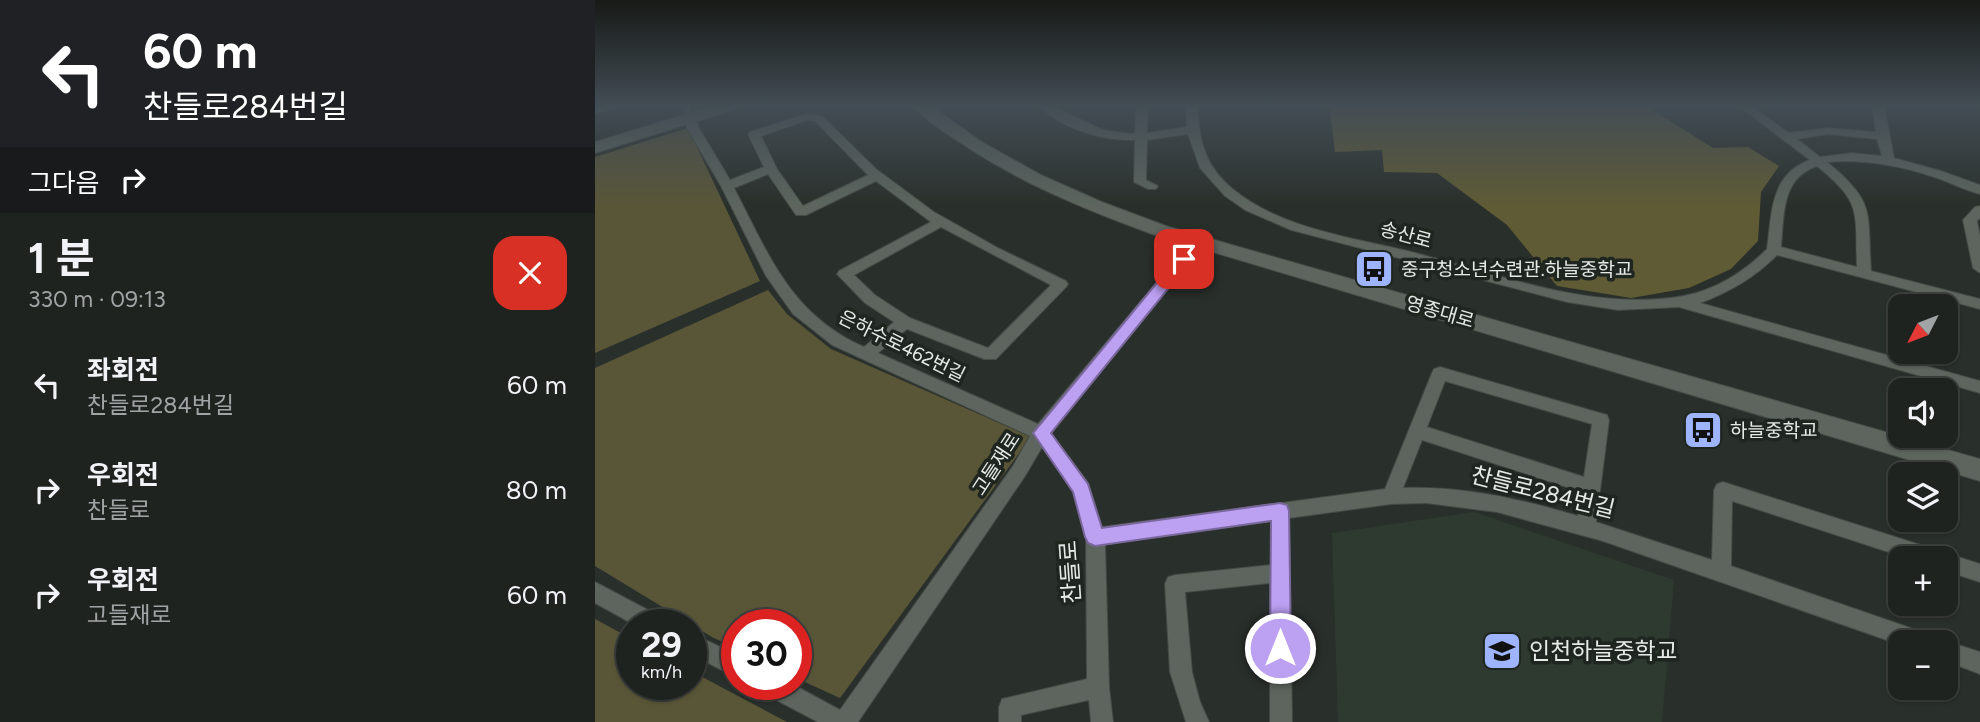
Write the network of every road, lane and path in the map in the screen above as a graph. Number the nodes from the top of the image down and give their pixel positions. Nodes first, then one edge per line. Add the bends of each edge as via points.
1 (616, 140) edge
2 (700, 140) edge
3 (757, 140) edge
4 (836, 140) edge
5 (963, 140) edge
6 (1141, 140) edge
7 (1195, 140) edge
8 (1788, 140) edge
9 (1883, 140) edge
10 (595, 148) edge
11 (1889, 161) junction
12 (1817, 162) junction
13 (771, 169) junction
14 (875, 177) junction
15 (727, 186) junction
16 (1152, 186) dead end
17 (1980, 190) edge
18 (1980, 210) edge
19 (941, 222) junction
20 (1199, 241) junction
21 (1774, 250) junction
22 (1980, 268) edge
23 (1864, 274) junction
24 (1676, 301) junction
25 (1980, 304) edge
26 (905, 322) junction
27 (867, 353) junction
28 (1980, 387) edge
29 (1417, 431) junction
30 (1041, 433) junction
31 (1980, 470) edge
32 (1591, 487) junction
33 (1391, 496) junction
34 (1280, 511) junction
35 (1586, 527) junction
36 (1095, 537) junction
37 (1896, 546) edge
38 (1958, 566) edge
39 (1721, 572) junction
40 (1280, 573) junction
41 (1980, 573) edge
42 (595, 592) edge
43 (626, 609) edge
44 (1888, 630) edge
45 (1958, 655) edge
46 (1980, 663) edge
47 (1098, 687) junction
48 (800, 700) edge
49 (843, 722) edge
50 (1010, 722) edge
51 (1102, 722) edge
52 (1198, 722) edge
53 (1280, 722) edge

1 - 10 street
2 - 15 street, 은하수로462번길
3 - 13 street
4 - 14 street
5 - 20 street, 영종대로 via 1041,184 1094,207
6 - 16 street via 1140,183
7 - 24 street, 송산로 via 1211,175 1243,203 1309,230 1579,301 1613,305
8 - 12 street
9 - 11 street
11 - 12 street via 1852,158
11 - 17 street
12 - 21 street via 1794,174 1781,194
12 - 23 street via 1856,196
13 - 14 street via 801,212
13 - 15 street
14 - 19 street
15 - 27 street, 은하수로462번길 via 773,276 798,310 838,341
18 - 22 street via 1970,220
19 - 26 street via 844,274 870,299
19 - 26 street via 1061,284 990,355
20 - 30 street, 고들재로
20 - 31 street, 영종대로
21 - 23 street
21 - 24 street, 송산로 via 1740,280 1701,297
23 - 25 street
24 - 28 street, 송산로
26 - 27 street
27 - 30 street, 은하수로462번길
29 - 32 street
29 - 32 street via 1440,373 1601,420
29 - 33 street
30 - 36 street, 찬들로 via 1081,489
30 - 49 street, 고들재로
32 - 35 street
33 - 34 street, 찬들로284번길
33 - 35 street, 찬들로284번길 via 1475,499
34 - 36 street, 찬들로284번길
34 - 40 street
35 - 39 street, 찬들로284번길
36 - 47 street, 찬들로
37 - 39 street via 1723,490
38 - 41 street
39 - 44 street, 찬들로284번길
40 - 52 street via 1175,584 1181,678
40 - 53 street
42 - 43 street
45 - 46 street
47 - 50 street via 1010,707
47 - 51 street, 찬들로
48 - 49 street

